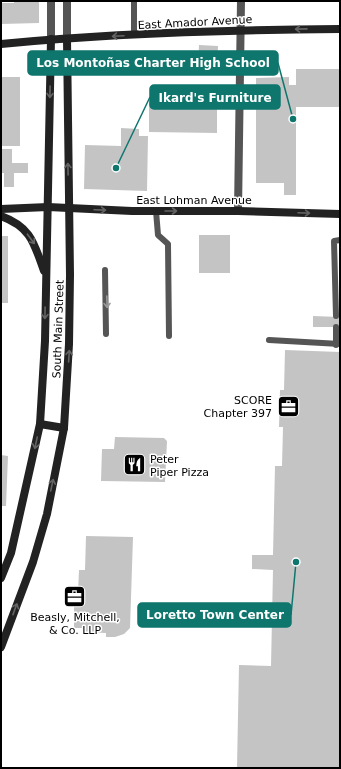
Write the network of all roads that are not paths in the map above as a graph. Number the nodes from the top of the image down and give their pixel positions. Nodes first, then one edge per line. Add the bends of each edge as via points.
1 (51, 1) edge
2 (67, 1) edge
3 (134, 1) edge
4 (241, 1) edge
5 (340, 29) edge
6 (241, 30) junction
7 (134, 35) junction
8 (51, 39) junction
9 (67, 39) junction
10 (1, 44) edge
11 (48, 207) junction
12 (69, 208) junction
13 (1, 209) edge
14 (156, 211) junction
15 (238, 211) junction
16 (340, 214) edge
17 (1, 216) edge
18 (340, 240) edge
19 (105, 270) dead end
20 (46, 274) junction
21 (336, 316) dead end
22 (336, 327) dead end
23 (106, 334) dead end
24 (169, 336) dead end
25 (269, 340) dead end
26 (338, 345) edge
27 (40, 424) junction
28 (64, 428) junction
29 (1, 578) edge
30 (1, 646) edge

1 - 8 street, South Main Street
2 - 9 street, South Main Street
3 - 7 lane
4 - 6 street
5 -> 6 main road, East Amador Avenue
6 - 7 main road, East Amador Avenue
6 - 15 street
7 -> 9 main road, East Amador Avenue
8 - 9 main road, East Amador Avenue
8 - 10 main road, East Amador Avenue
8 -> 11 main road, South Main Street
12 -> 9 main road, South Main Street
11 - 12 main road, East Lohman Avenue
11 - 13 main road, East Lohman Avenue
11 - 20 main road, South Main Street
12 -> 14 main road, East Lohman Avenue
28 -> 12 main road, South Main Street via 69,344
14 -> 15 main road, East Lohman Avenue
14 - 24 lane via 158,235 168,244
15 -> 16 main road, East Lohman Avenue
17 -> 20 main road via 15,222 34,241
18 - 21 lane via 334,241
19 -> 23 lane
20 -> 27 main road, South Main Street
22 - 26 lane
25 - 26 lane
27 - 28 main road
27 -> 29 main road, South Main Street via 11,553
30 -> 28 main road, South Main Street via 33,562

